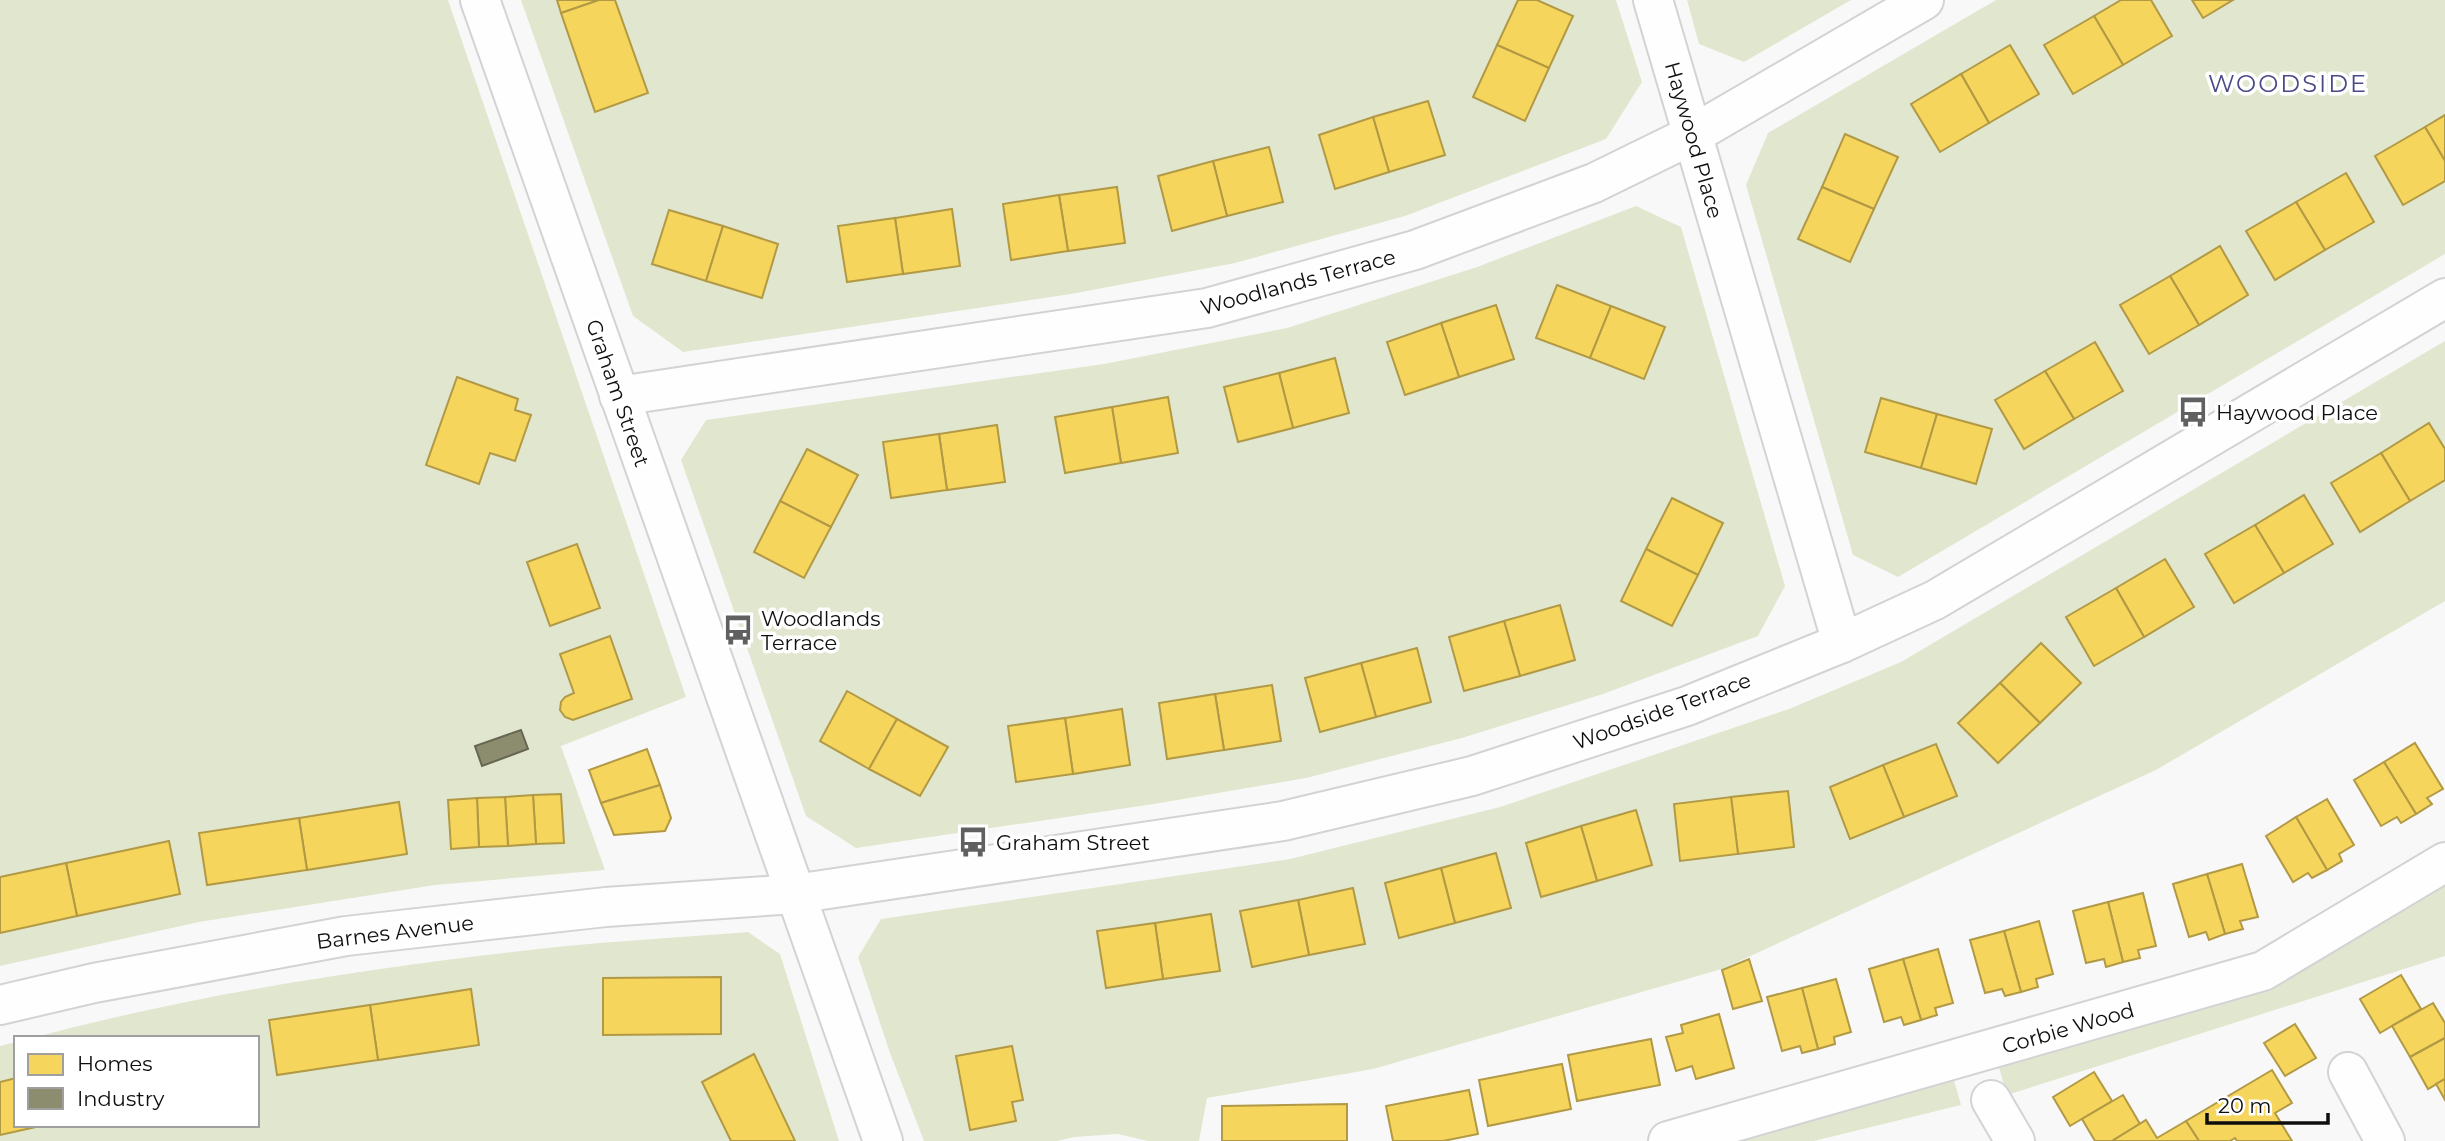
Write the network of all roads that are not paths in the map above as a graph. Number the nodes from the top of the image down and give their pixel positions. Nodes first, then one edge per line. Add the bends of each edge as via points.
1 (480, 0) edge
2 (1653, 0) edge
3 (1924, 0) edge
4 (1692, 135) junction
5 (2445, 298) edge
6 (619, 396) junction
7 (1842, 643) junction
8 (2445, 862) edge
9 (795, 894) junction
10 (0, 1005) edge
11 (2348, 1072) dead end
12 (1990, 1100) dead end
13 (883, 1141) edge
14 (1668, 1141) edge
15 (2015, 1141) edge
16 (2385, 1141) edge

1 - 6 street, Graham Street
2 - 4 street, Haywood Place
3 - 4 street, Woodlands Terrace
4 - 6 street, Woodlands Terrace via 1594,183 1415,250 1207,308
4 - 7 street, Haywood Place
5 - 7 street, Woodside Terrace via 1935,600
6 - 9 street, Graham Street
7 - 9 street, Woodside Terrace via 1687,706 1497,767 1297,818
8 - 14 street, Corbie Wood via 2263,971
9 - 10 street, Barnes Avenue via 606,907 346,936
9 - 13 street, Graham Street
11 - 16 street
12 - 15 street

